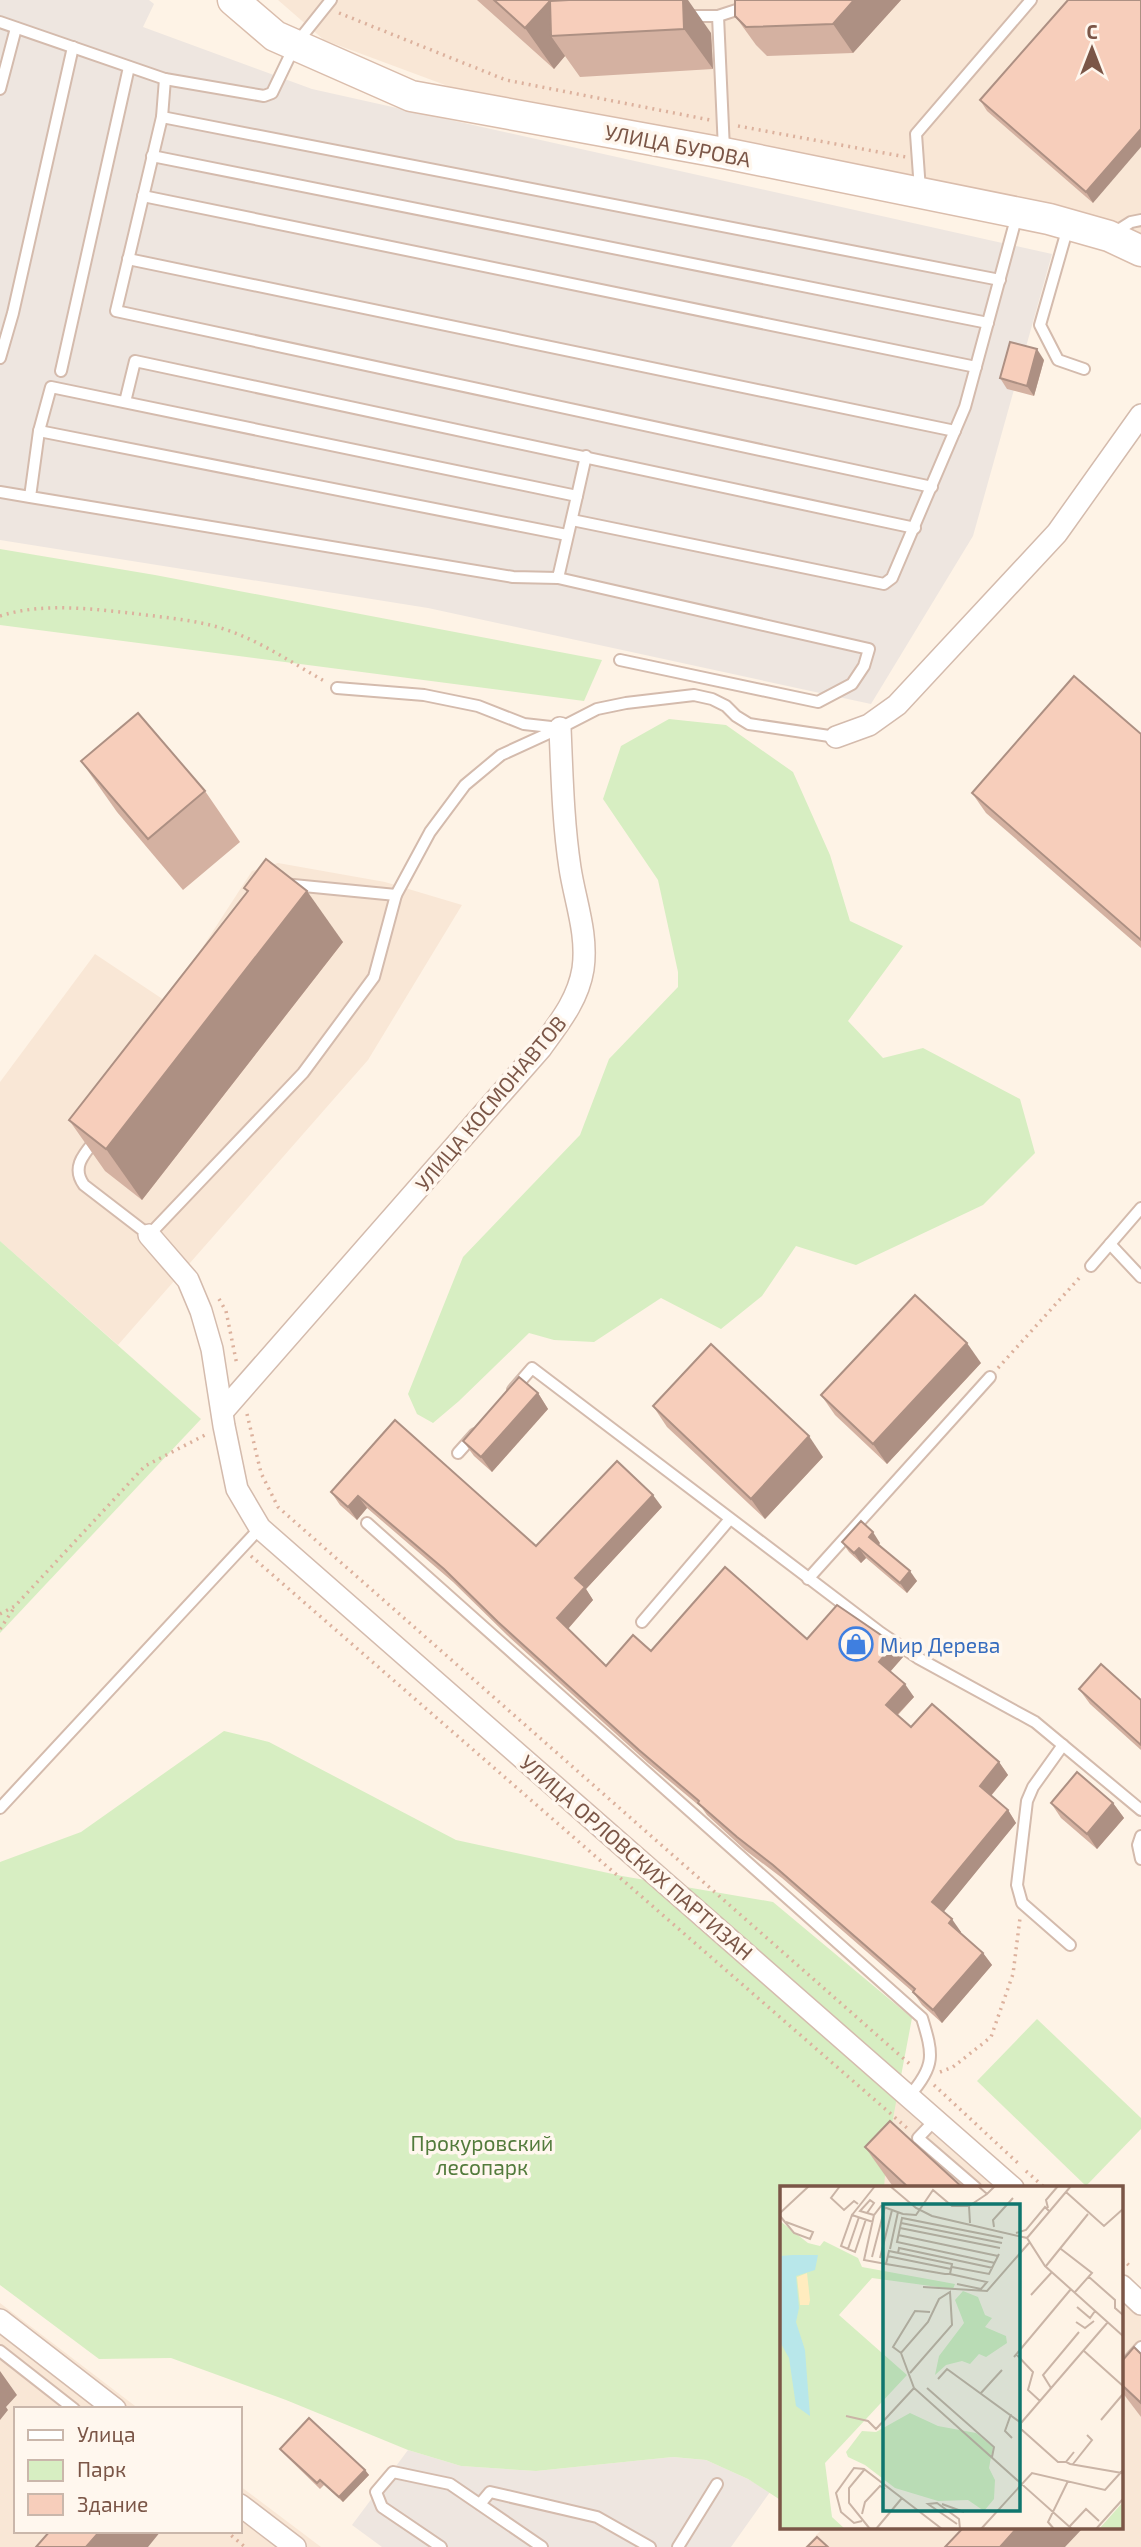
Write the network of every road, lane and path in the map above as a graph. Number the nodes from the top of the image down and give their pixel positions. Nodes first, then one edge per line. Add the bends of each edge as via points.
1 (233, 0) edge
2 (767, 0) edge
3 (1031, 0) edge
4 (329, 3) edge
5 (676, 16) edge
6 (718, 16) junction
7 (0, 22) edge
8 (16, 28) junction
9 (295, 45) junction
10 (73, 47) junction
11 (129, 67) junction
12 (165, 79) junction
13 (0, 89) edge
14 (162, 117) junction
15 (722, 123) junction
16 (724, 153) junction
17 (152, 156) junction
18 (918, 160) junction
19 (920, 193) junction
20 (143, 196) junction
21 (1018, 213) junction
22 (1141, 220) edge
23 (1069, 225) junction
24 (1108, 236) junction
25 (1141, 251) edge
26 (128, 259) junction
27 (1000, 280) junction
28 (988, 323) junction
29 (0, 358) edge
30 (976, 367) junction
31 (1084, 369) dead end
32 (61, 371) dead end
33 (125, 402) junction
34 (1141, 415) edge
35 (39, 431) junction
36 (955, 431) junction
37 (586, 456) junction
38 (932, 486) junction
39 (0, 492) edge
40 (577, 496) junction
41 (30, 497) junction
42 (572, 520) junction
43 (915, 528) junction
44 (567, 535) junction
45 (558, 578) junction
46 (0, 615) edge
47 (620, 660) dead end
48 (337, 688) joint
49 (560, 728) junction
50 (836, 737) joint
51 (270, 888) edge
52 (396, 895) junction
53 (105, 1128) edge
54 (1141, 1208) edge
55 (149, 1236) junction
56 (1110, 1244) junction
57 (1091, 1266) joint
58 (1141, 1277) edge
59 (219, 1299) dead end
60 (990, 1377) joint
61 (241, 1390) junction
62 (507, 1396) edge
63 (223, 1419) junction
64 (483, 1425) edge
65 (458, 1453) dead end
66 (730, 1519) junction
67 (367, 1523) dead end
68 (260, 1528) junction
69 (242, 1548) junction
70 (808, 1579) junction
71 (15, 1606) junction
72 (0, 1614) edge
73 (642, 1622) dead end
74 (0, 1629) edge
75 (1063, 1745) junction
76 (0, 1808) edge
77 (1141, 1810) edge
78 (1141, 1836) edge
79 (1141, 1859) edge
80 (1022, 1903) junction
81 (1070, 1945) dead end
82 (925, 2077) junction
83 (909, 2096) junction
84 (936, 2119) junction
85 (918, 2138) junction
86 (974, 2186) edge
87 (1011, 2186) edge
88 (1043, 2186) edge
89 (1124, 2288) edge
90 (1141, 2304) edge
91 (0, 2320) edge
92 (1141, 2347) edge
93 (0, 2351) edge
94 (1124, 2366) edge
95 (71, 2407) edge
96 (112, 2407) edge
97 (717, 2484) dead end
98 (480, 2504) junction
99 (242, 2507) edge
100 (228, 2533) edge
101 (245, 2547) edge
102 (295, 2547) edge
103 (441, 2547) edge
104 (542, 2547) edge
105 (650, 2547) edge
106 (678, 2547) edge

1 - 9 main road, УЛИЦА БУРОВА via 275,36
2 - 6 lane
3 - 18 lane via 916,134
4 - 9 lane
4 - 15 path via 344,17 506,80
5 - 6 lane
6 - 15 lane
7 - 8 lane
8 - 10 lane
8 - 13 lane
9 - 12 lane via 272,93 264,96
9 - 16 main road, УЛИЦА БУРОВА via 411,96
10 - 11 lane
10 - 29 lane
11 - 12 lane
11 - 32 lane
12 - 14 lane
14 - 17 lane
14 - 27 lane
15 - 16 lane
15 - 18 path
16 - 19 main road, УЛИЦА БУРОВА
17 - 20 lane
17 - 28 lane
18 - 19 lane
19 - 21 main road, УЛИЦА БУРОВА
20 - 26 lane
20 - 30 lane
21 - 23 main road, УЛИЦА БУРОВА
21 - 27 lane
22 - 24 lane
23 - 24 main road, УЛИЦА БУРОВА
23 - 31 lane via 1040,325 1058,360
24 - 25 main road, УЛИЦА БУРОВА
26 - 36 lane
26 - 38 lane via 116,311
27 - 28 lane
28 - 30 lane
30 - 36 lane
33 - 35 lane via 51,387
33 - 37 lane via 135,361
33 - 40 lane
34 - 50 street via 1057,533 897,705 869,726
35 - 41 lane
35 - 44 lane
36 - 38 lane
37 - 40 lane
37 - 43 lane
38 - 43 lane
39 - 41 lane
40 - 42 lane
41 - 45 lane via 513,577
42 - 43 lane via 884,583 892,578
42 - 44 lane
44 - 45 lane
45 - 47 lane via 869,649 852,684 818,702
46 - 48 path via 85,608 189,620 228,630
48 - 49 lane via 424,695 478,706 523,724
49 - 50 lane via 597,709 694,695 726,706 749,724
49 - 52 lane via 501,755 465,785 430,832
49 - 61 street, УЛИЦА КОСМОНАВТОВ via 564,818 583,930 583,968 572,1005 541,1048
51 - 52 lane via 294,883
52 - 55 lane via 374,977 303,1073
53 - 55 lane via 80,1160 78,1178
54 - 56 lane
55 - 63 street, УЛИЦА ОРЛОВСКИХ ПАРТИЗАН via 188,1280 201,1311
56 - 57 lane
56 - 58 lane
57 - 60 path
59 - 61 path via 233,1339
60 - 70 lane
61 - 63 street, УЛИЦА КОСМОНАВТОВ
61 - 82 path via 261,1473 278,1507
62 - 66 lane via 532,1368
63 - 68 street, УЛИЦА ОРЛОВСКИХ ПАРТИЗАН via 237,1489
63 - 71 path via 145,1466
64 - 65 lane
66 - 70 lane
66 - 73 lane
67 - 82 lane via 922,2018 930,2046
68 - 69 lane
68 - 83 street, УЛИЦА ОРЛОВСКИХ ПАРТИЗАН
69 - 76 lane
69 - 85 path
70 - 75 lane via 918,1658 1035,1722
71 - 72 path
71 - 74 path
75 - 77 lane
75 - 80 lane via 1027,1801 1017,1885
78 - 79 lane
80 - 81 lane
80 - 82 path via 1013,1974 990,2037 953,2067
82 - 83 lane
82 - 88 path
83 - 84 street, УЛИЦА ОРЛОВСКИХ ПАРТИЗАН
84 - 85 lane
84 - 87 street, УЛИЦА ОРЛОВСКИХ ПАРТИЗАН
85 - 86 lane
89 - 90 street
91 - 96 street
92 - 94 lane
93 - 95 lane
97 - 106 lane
98 - 103 lane via 450,2484 393,2472 376,2492 382,2507
98 - 104 lane
98 - 105 lane via 490,2492 597,2517
99 - 102 street
100 - 101 path

